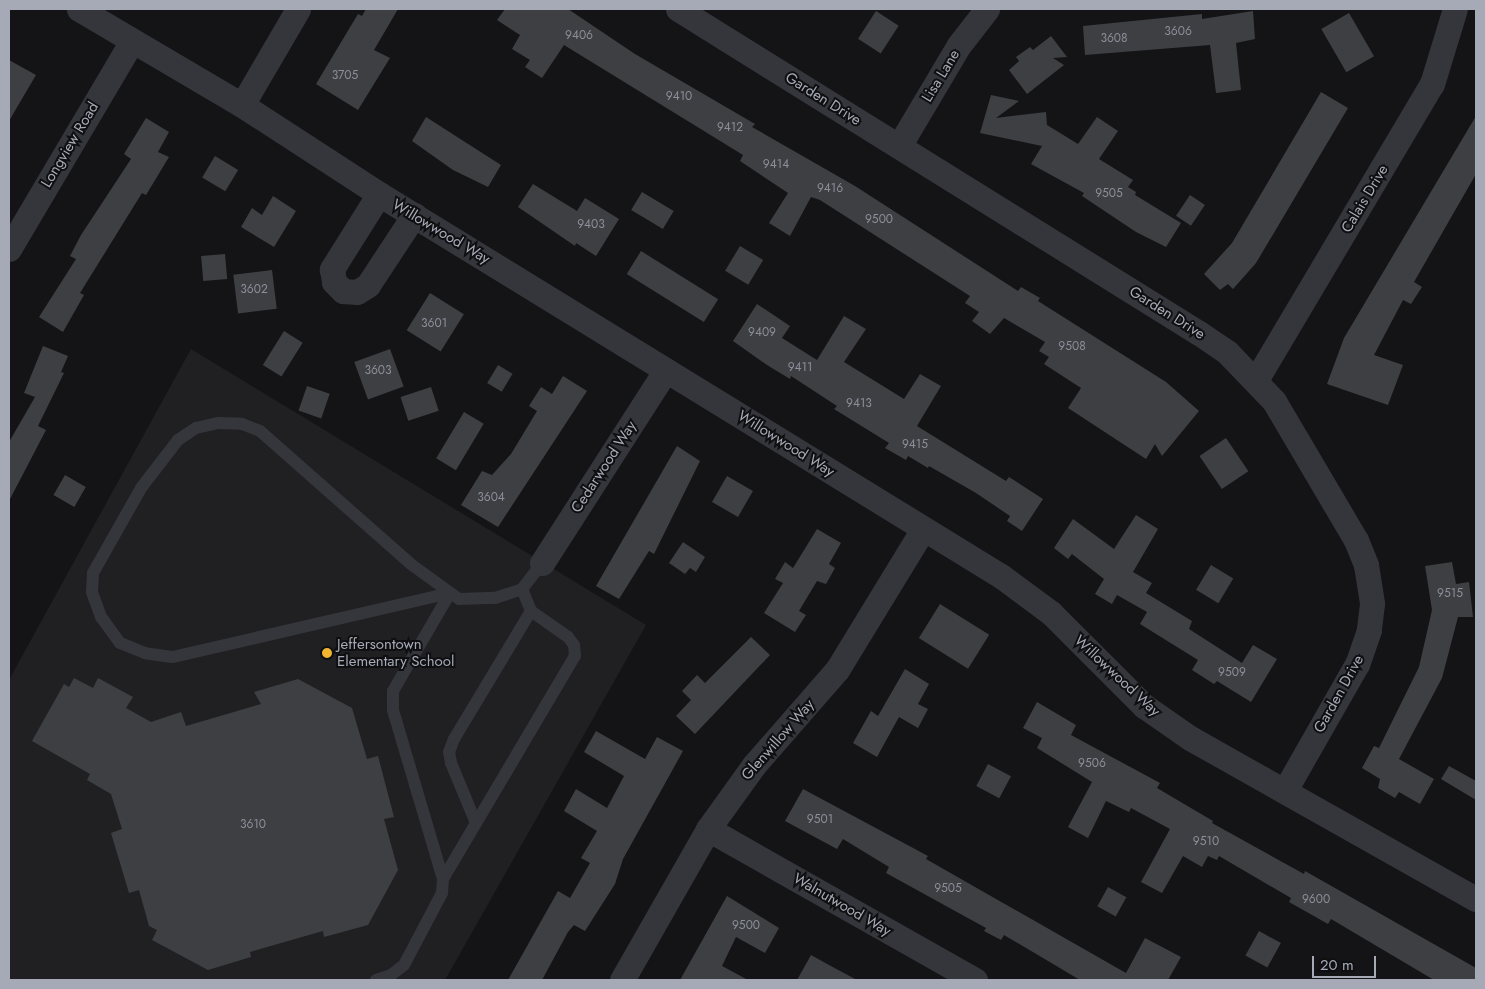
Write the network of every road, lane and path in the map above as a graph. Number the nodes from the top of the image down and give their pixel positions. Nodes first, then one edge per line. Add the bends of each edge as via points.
1 (79, 9) edge
2 (298, 9) edge
3 (678, 9) edge
4 (987, 9) edge
5 (1455, 9) edge
6 (132, 41) junction
7 (242, 105) junction
8 (899, 146) junction
9 (379, 194) junction
10 (414, 215) junction
11 (9, 248) edge
12 (666, 370) junction
13 (1256, 380) junction
14 (923, 529) junction
15 (542, 563) joint
16 (522, 589) junction
17 (450, 594) junction
18 (531, 611) junction
19 (1285, 790) junction
20 (476, 822) junction
21 (708, 829) junction
22 (443, 879) junction
23 (1476, 899) edge
24 (376, 980) edge
25 (622, 980) edge
26 (973, 980) edge

1 - 6 street, Willowwood Way
2 - 7 street
3 - 8 street, Garden Drive
4 - 8 street, Lisa Lane via 959,45
5 - 13 street, Calais Drive via 1432,84
6 - 7 street, Willowwood Way
6 - 11 street, Longview Road
7 - 9 street, Willowwood Way
8 - 13 street, Garden Drive via 1227,352
9 - 10 street, Willowwood Way
9 - 10 street via 332,269 334,282 344,291 356,292 368,285
10 - 12 street, Willowwood Way
12 - 14 street, Willowwood Way
12 - 15 street, Cedarwood Way
13 - 19 street, Garden Drive via 1274,401 1356,540 1366,565 1372,604 1369,630 1357,664
14 - 19 street, Willowwood Way via 1001,576 1050,613 1144,706 1190,738
14 - 21 street, Glenwillow Way via 837,670 754,765
15 - 16 lane
16 - 17 lane via 495,598 459,599
16 - 18 lane
17 - 17 lane via 412,565 260,431 242,424 218,423 196,428 178,440 141,488 93,574 92,592 101,617 120,643 145,653 172,657
17 - 22 lane via 393,691 393,710
18 - 20 lane via 449,752
18 - 20 lane via 568,636 574,645 575,656
19 - 23 street, Willowwood Way
20 - 22 lane
21 - 25 street, Glenwillow Way
21 - 26 street, Walnutwood Way
22 - 24 lane via 442,893 429,923 404,965 391,975

